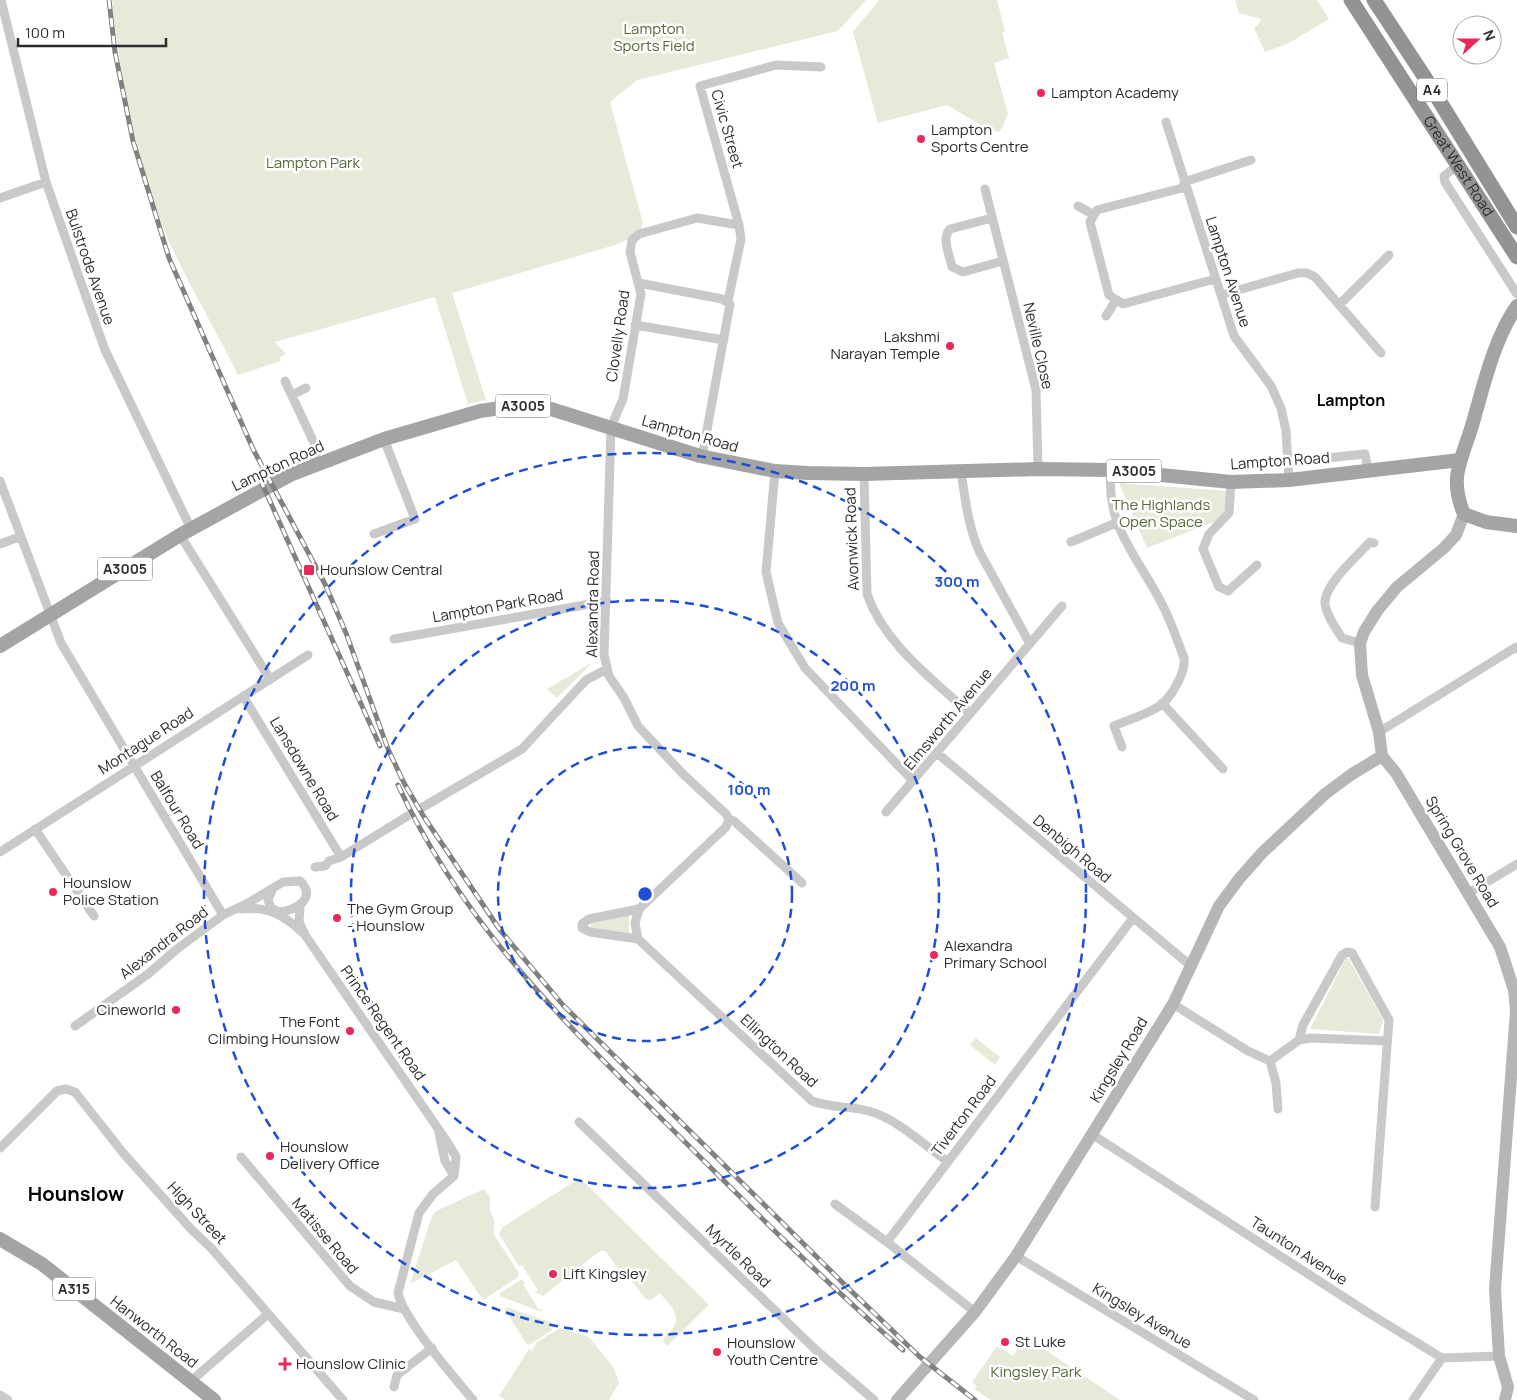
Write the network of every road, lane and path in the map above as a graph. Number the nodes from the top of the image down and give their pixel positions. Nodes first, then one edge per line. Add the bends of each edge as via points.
1 (1, 0) edge
2 (1351, 0) edge
3 (1374, 0) edge
4 (821, 67) dead end
5 (1166, 122) dead end
6 (1250, 160) dead end
7 (1452, 169) junction
8 (46, 182) junction
9 (1185, 184) junction
10 (985, 189) dead end
11 (0, 198) edge
12 (1078, 206) dead end
13 (1094, 215) junction
14 (992, 218) junction
15 (739, 225) junction
16 (1517, 227) edge
17 (1389, 255) dead end
18 (1517, 257) edge
19 (1004, 262) junction
20 (1215, 279) junction
21 (639, 283) junction
22 (1517, 294) edge
23 (1221, 295) junction
24 (728, 300) junction
25 (1116, 300) junction
26 (1339, 305) junction
27 (1515, 314) edge
28 (1106, 316) dead end
29 (635, 325) junction
30 (724, 340) junction
31 (1381, 353) dead end
32 (285, 381) dead end
33 (306, 388) dead end
34 (292, 395) junction
35 (611, 427) junction
36 (384, 439) junction
37 (702, 457) junction
38 (1460, 460) junction
39 (1288, 462) junction
40 (314, 465) junction
41 (1038, 469) junction
42 (1111, 470) junction
43 (1368, 470) junction
44 (775, 471) junction
45 (961, 471) junction
46 (864, 474) junction
47 (1289, 480) junction
48 (0, 481) edge
49 (1231, 482) junction
50 (1464, 514) junction
51 (1116, 523) junction
52 (1517, 526) edge
53 (185, 532) junction
54 (374, 534) dead end
55 (19, 538) junction
56 (1071, 542) dead end
57 (1374, 543) dead end
58 (0, 544) edge
59 (1257, 565) dead end
60 (607, 601) junction
61 (1062, 606) dead end
62 (48, 615) junction
63 (394, 639) dead end
64 (1030, 644) junction
65 (1360, 644) junction
66 (0, 646) edge
67 (1517, 649) edge
68 (308, 655) dead end
69 (607, 669) junction
70 (270, 679) junction
71 (243, 696) junction
72 (1162, 703) junction
73 (970, 714) junction
74 (1378, 732) junction
75 (1122, 747) dead end
76 (937, 753) junction
77 (1382, 756) junction
78 (134, 765) junction
79 (1223, 769) dead end
80 (913, 781) junction
81 (423, 807) tunnel mouth
82 (886, 812) dead end
83 (406, 817) tunnel mouth
84 (729, 820) junction
85 (35, 829) junction
86 (0, 852) edge
87 (341, 856) junction
88 (1517, 864) edge
89 (315, 867) dead end
90 (802, 883) dead end
91 (273, 888) junction
92 (1468, 893) junction
93 (300, 906) junction
94 (639, 909) junction
95 (236, 910) junction
96 (275, 911) junction
97 (223, 915) junction
98 (94, 916) dead end
99 (1134, 918) junction
100 (305, 935) junction
101 (638, 939) junction
102 (1191, 966) junction
103 (1173, 1004) junction
104 (75, 1026) dead end
105 (1299, 1040) junction
106 (1387, 1041) junction
107 (1270, 1061) junction
108 (1278, 1110) dead end
109 (1513, 1118) edge
110 (579, 1122) dead end
111 (1093, 1135) junction
112 (0, 1148) edge
113 (241, 1157) dead end
114 (947, 1161) junction
115 (835, 1204) dead end
116 (1375, 1207) dead end
117 (0, 1239) edge
118 (887, 1242) junction
119 (1016, 1256) junction
120 (404, 1309) junction
121 (975, 1312) junction
122 (268, 1314) junction
123 (432, 1348) junction
124 (1499, 1356) junction
125 (1442, 1358) junction
126 (191, 1381) junction
127 (1513, 1385) edge
128 (394, 1387) dead end
129 (0, 1395) edge
130 (211, 1399) edge
131 (901, 1399) edge
132 (8, 1400) edge
133 (343, 1400) edge
134 (473, 1400) edge
135 (874, 1400) edge
136 (1254, 1400) edge
137 (1413, 1400) edge
138 (1505, 1400) edge

1 - 8 street, Bulstrode Avenue
2 - 7 highway, Great West Road / A4
3 - 16 highway, Great West Road / A4
4 - 15 street, Civic Street via 776,65 700,86
5 - 9 street, Lampton Avenue
6 - 9 street
7 - 18 highway, Great West Road / A4
7 - 22 street, Great West Road via 1444,176 1445,182
8 - 11 street
8 - 53 street, Bulstrode Avenue via 105,350
9 - 13 street via 1097,210
9 - 20 street, Lampton Avenue
10 - 14 street, Neville Close
12 - 13 street
13 - 25 street via 1090,222 1110,295
14 - 19 street, Neville Close
14 - 19 street via 950,229 946,233 952,267 962,272
15 - 21 street, Clovelly Road via 697,218 639,234 632,240 630,252
15 - 24 street, Civic Street via 741,239
17 - 26 street
19 - 41 street, Neville Close via 1036,390
20 - 23 street, Lampton Avenue
20 - 25 street via 1123,304
21 - 24 street
21 - 29 street, Clovelly Road
23 - 26 street via 1308,273
23 - 39 street, Lampton Avenue via 1234,336 1271,386 1281,408
24 - 30 street, Civic Street via 730,308
25 - 28 street
26 - 31 street
27 - 38 main road via 1491,357
29 - 30 street
29 - 35 street, Clovelly Road via 623,399
30 - 37 street, Civic Street
32 - 34 street
33 - 34 street
34 - 40 street via 316,447
35 - 36 main road, Lampton Road / A3005 via 551,410 514,406 480,411
35 - 37 main road, Lampton Road / A3005
35 - 60 street, Alexandra Road
36 - 40 main road, Lampton Road / A3005
36 - 54 street via 415,519
37 - 44 main road, Lampton Road / A3005
38 - 43 main road, Lampton Road / A3005
38 - 50 main road via 1457,490
39 - 43 street via 1365,454
39 - 47 street, Lampton Avenue
40 - 53 main road, Lampton Road / A3005
41 - 42 main road, Lampton Road / A3005
41 - 45 main road, Lampton Road / A3005
42 - 49 main road, Lampton Road / A3005
42 - 51 street via 1110,492
43 - 47 main road, Lampton Road / A3005
44 - 46 main road, Lampton Road / A3005
44 - 80 street via 766,572 778,623 805,668
45 - 46 main road, Lampton Road / A3005
45 - 64 street via 972,535
46 - 73 street, Avonwick Road via 866,579 873,611 892,638
47 - 49 main road, Lampton Road / A3005
48 - 55 street, Balfour Road
49 - 59 street via 1229,513 1209,534 1203,549 1223,591 1228,591
50 - 52 main road via 1486,522
50 - 65 main road, Spring Grove Road via 1456,535 1397,586 1377,611
51 - 56 street
51 - 72 street via 1162,605 1184,658 1185,667 1179,681
53 - 62 main road, Lampton Road / A3005
53 - 70 street, Bulstrode Avenue
55 - 58 street
55 - 62 street, Balfour Road
57 - 65 street via 1370,542 1328,589 1325,603 1342,638
60 - 63 street, Lampton Park Road
60 - 69 street, Alexandra Road via 604,655
61 - 64 street, Elmsworth Avenue
62 - 66 main road, Lampton Road / A3005
62 - 78 street, Balfour Road via 61,643
64 - 73 street, Elmsworth Avenue
65 - 74 main road, Spring Grove Road via 1362,675
67 - 74 street
68 - 70 street, Montague Road
69 - 81 street, Alexandra Road via 586,680 522,750
69 - 84 street via 612,683 642,731
70 - 71 street, Montague Road
71 - 78 street, Montague Road
71 - 87 street, Lansdowne Road
72 - 75 street via 1114,726
72 - 79 street
73 - 76 street, Elmsworth Avenue
74 - 77 main road, Spring Grove Road
76 - 80 street, Elmsworth Avenue
76 - 99 street, Denbigh Road
77 - 92 main road, Spring Grove Road via 1396,773
77 - 102 main road, Kingsley Road via 1326,794 1245,872 1219,906
78 - 85 street, Montague Road
78 - 97 street, Balfour Road
80 - 82 street, Elmsworth Avenue
83 - 87 street
84 - 90 street via 734,821
84 - 94 street via 726,827
85 - 86 street, Montague Road
85 - 98 street
87 - 89 street via 325,866
88 - 92 street
91 - 93 street via 287,880 300,881 306,892
91 - 95 street, Alexandra Road
91 - 96 street via 268,900
92 - 109 main road, Spring Grove Road via 1500,947 1514,990
93 - 96 street via 284,912
93 - 100 street, Prince Regent Road via 299,922
94 - 101 street via 635,923
94 - 101 street via 589,919 582,924 582,928 590,932
95 - 96 street via 261,908
95 - 97 street, Alexandra Road
96 - 100 street, Prince Regent Road
97 - 104 street, Alexandra Road
99 - 102 street, Denbigh Road
99 - 114 street, Tiverton Road
100 - 120 street, Prince Regent Road via 456,1157 454,1176 433,1194 415,1222 398,1292
101 - 114 street, Ellington Road via 812,1101 880,1115
102 - 103 main road, Kingsley Road
103 - 107 street via 1248,1051
103 - 111 main road, Kingsley Road
105 - 106 street
105 - 106 street via 1342,955 1347,952 1352,953 1389,1020
105 - 107 street
106 - 116 street
107 - 108 street
109 - 124 main road, Spring Grove Road via 1495,1289
110 - 135 street, Myrtle Road via 816,1350
111 - 119 main road, Kingsley Road
111 - 125 street, Taunton Avenue
112 - 122 street, High Street via 57,1091 75,1092 124,1154
113 - 120 street, Matisse Road via 350,1286 374,1302
114 - 118 street, Tiverton Road
115 - 118 street
117 - 126 main road, Hanworth Road / A315 via 42,1264
118 - 121 street
119 - 121 main road, Kingsley Road
119 - 136 street, Kingsley Avenue
120 - 123 street, Prince Regent Road
121 - 131 main road, Kingsley Road
122 - 126 street
122 - 133 street, High Street
123 - 128 street via 397,1375
123 - 134 street, Prince Regent Road
124 - 125 street
124 - 127 main road, Spring Grove Road
125 - 137 street
126 - 130 main road, Hanworth Road / A315
127 - 138 main road, Spring Grove Road
129 - 132 street

